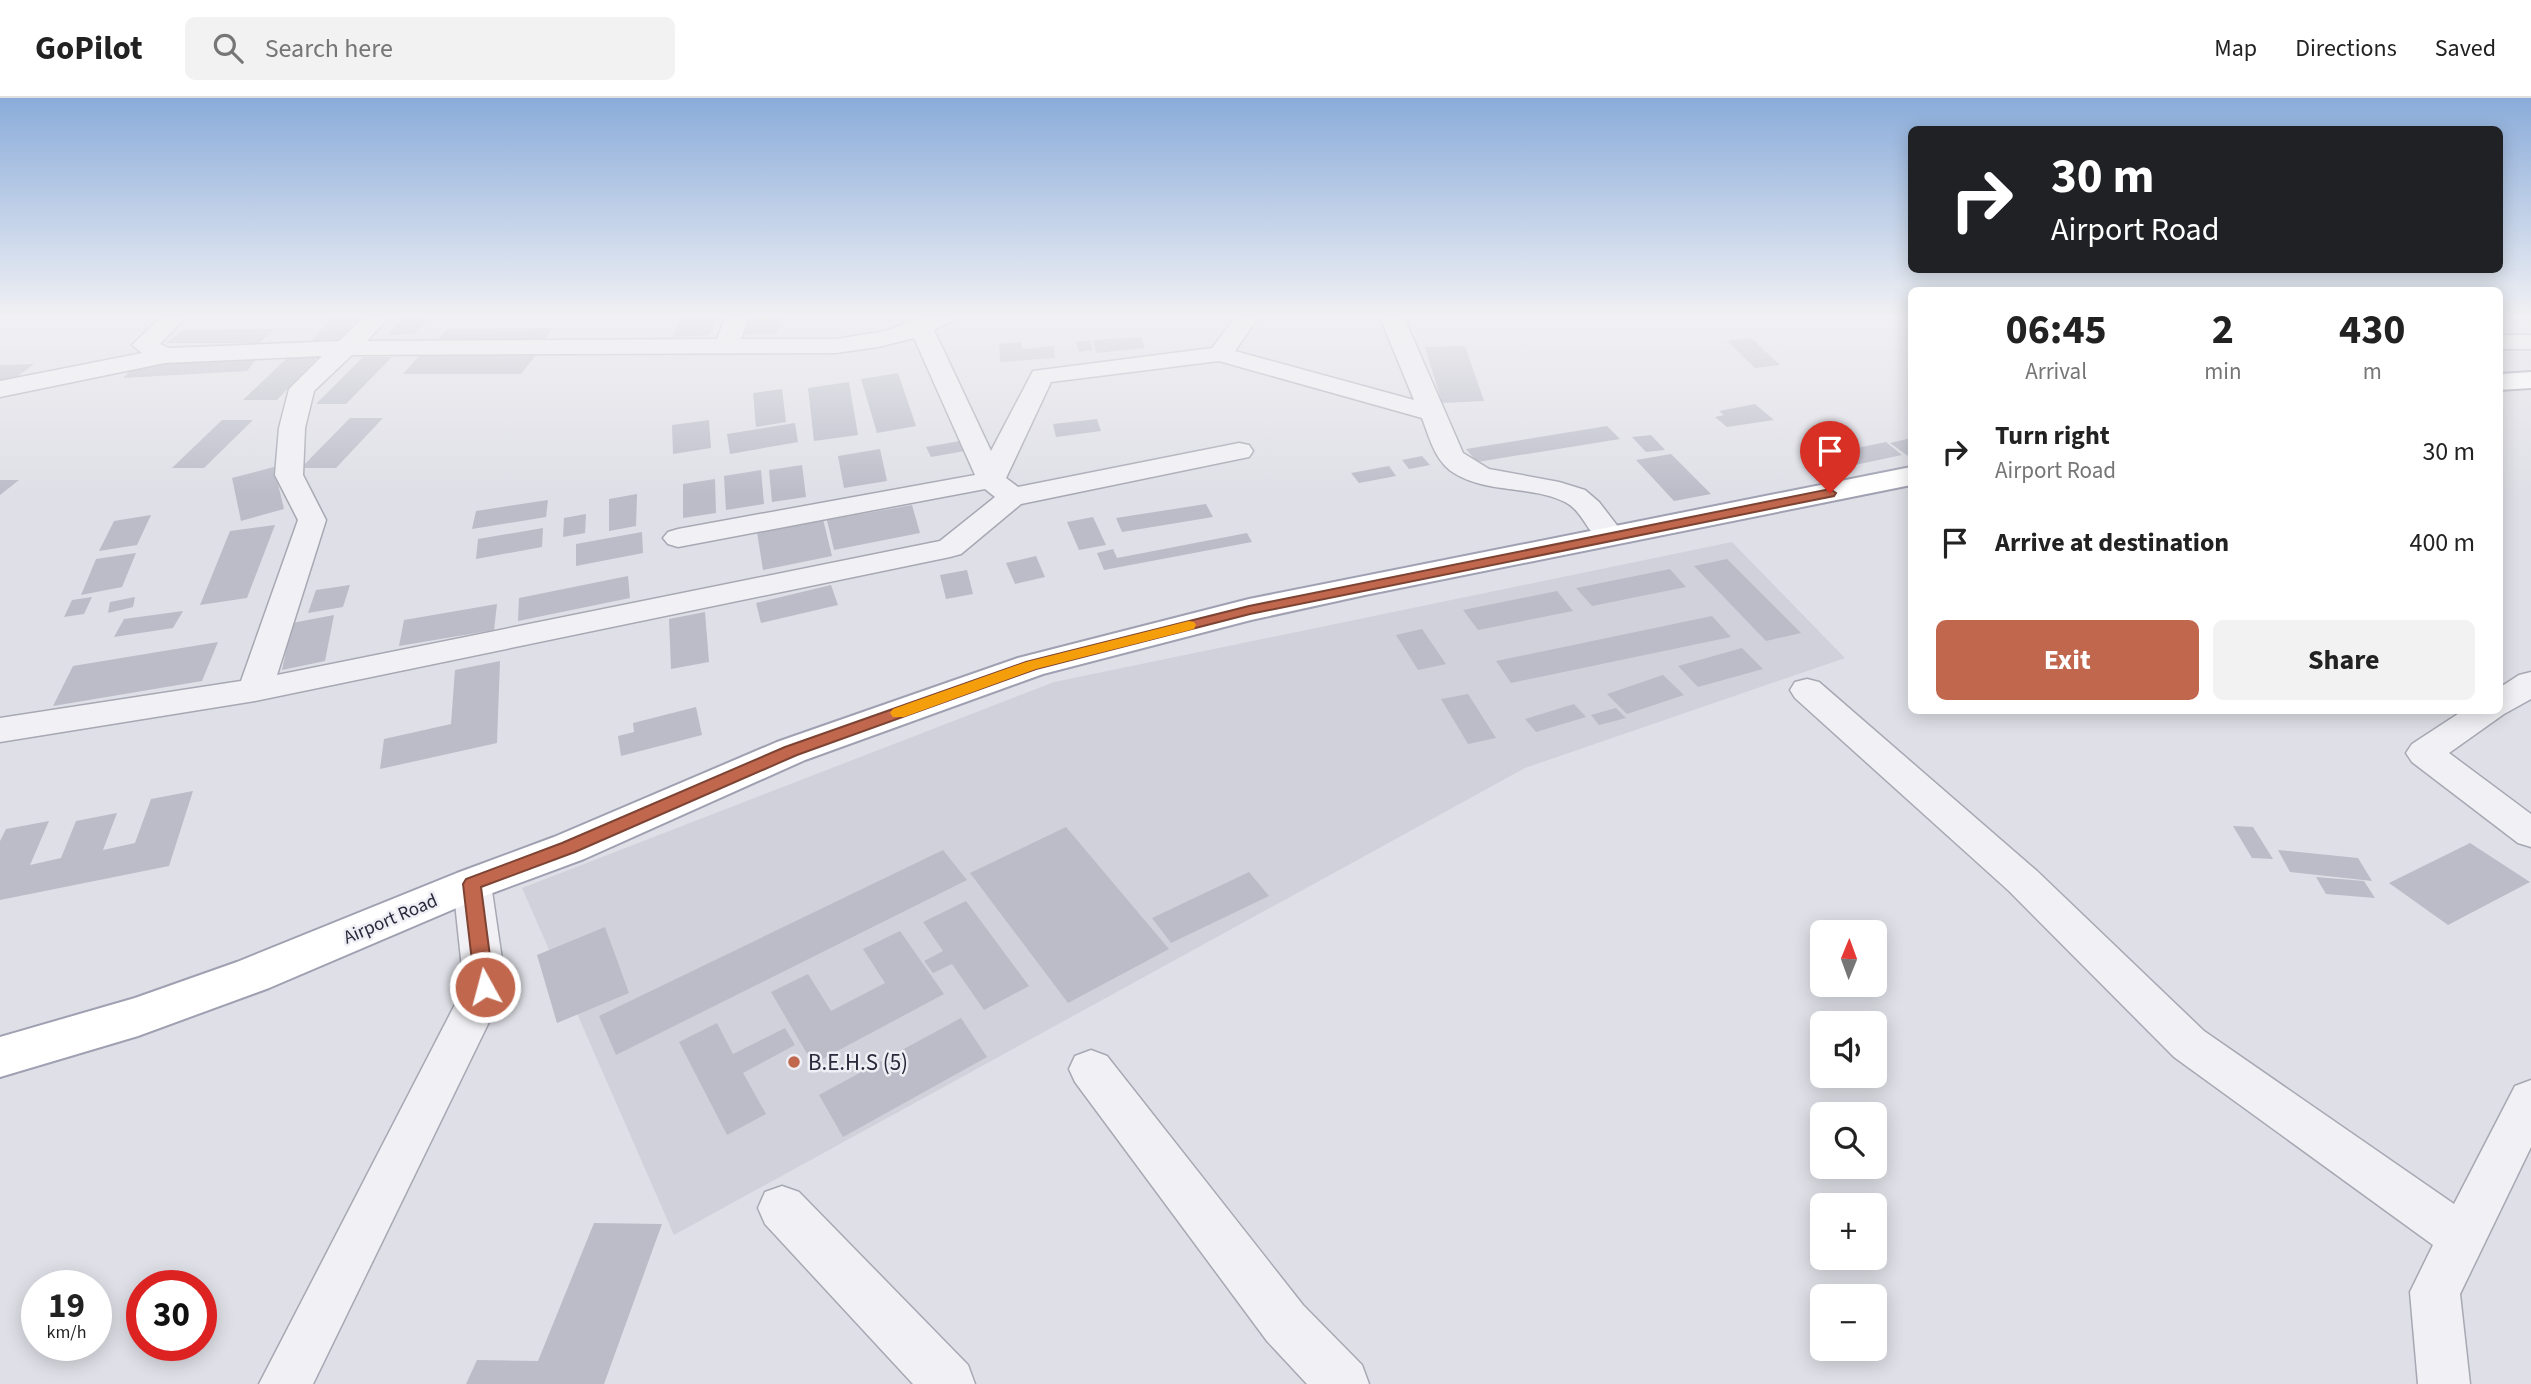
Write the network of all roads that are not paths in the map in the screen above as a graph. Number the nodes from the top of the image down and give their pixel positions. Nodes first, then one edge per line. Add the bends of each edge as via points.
1 (70, 375) edge
2 (317, 375) edge
3 (944, 375) edge
4 (1050, 375) edge
5 (1294, 375) edge
6 (1416, 375) edge
7 (2531, 380) edge
8 (2503, 382) edge
9 (0, 389) edge
10 (1432, 414) junction
11 (1239, 451) dead end
12 (1908, 477) edge
13 (1002, 489) junction
14 (1611, 537) junction
15 (678, 538) dead end
16 (2531, 683) edge
17 (255, 690) junction
18 (1807, 690) dead end
19 (2503, 701) edge
20 (2483, 714) edge
21 (0, 730) edge
22 (2531, 833) edge
23 (472, 884) junction
24 (0, 1057) edge
25 (1091, 1069) dead end
26 (2531, 1100) edge
27 (782, 1208) dead end
28 (2462, 1238) junction
29 (285, 1384) edge
30 (949, 1384) edge
31 (1343, 1384) edge
32 (2445, 1384) edge

1 - 9 street
2 - 17 street via 302,389 292,428 289,475 312,520
3 - 13 street
4 - 13 street via 1042,376
5 - 10 street
6 - 10 street
7 - 8 main road
10 - 14 street via 1451,457 1463,469 1577,497
11 - 13 street
12 - 14 main road, Airport Road
13 - 15 street
13 - 17 street via 950,548
14 - 23 main road, Airport Road via 1249,610 1031,666 791,751 569,848
16 - 19 street
17 - 21 street
18 - 28 street via 2023,881 2189,1044
20 - 22 street via 2424,752
23 - 24 main road, Airport Road via 253,975 138,1017
23 - 29 street via 485,987
25 - 31 street via 1284,1323
26 - 28 street
27 - 30 street
28 - 32 street via 2435,1292

